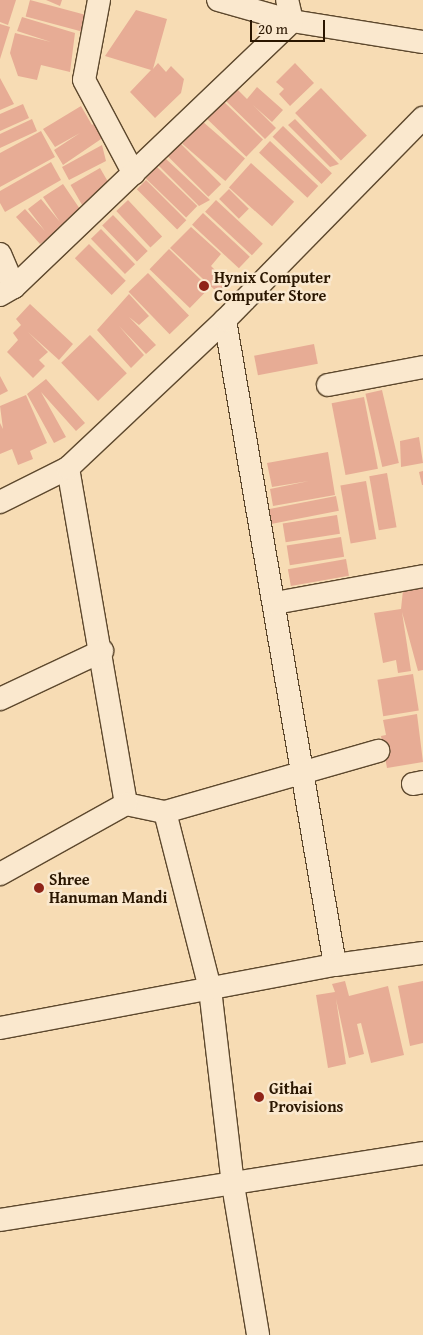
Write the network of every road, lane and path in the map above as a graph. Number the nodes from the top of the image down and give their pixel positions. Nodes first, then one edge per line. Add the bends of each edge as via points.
1 (99, 0) edge
2 (218, 0) edge
3 (290, 11) edge
4 (423, 42) edge
5 (423, 118) edge
6 (134, 174) junction
7 (0, 254) edge
8 (7, 291) edge
9 (225, 320) junction
10 (423, 367) edge
11 (328, 385) dead end
12 (68, 468) junction
13 (0, 502) edge
14 (423, 576) edge
15 (275, 603) junction
16 (102, 651) junction
17 (0, 700) edge
18 (378, 751) dead end
19 (303, 771) junction
20 (126, 804) junction
21 (165, 812) junction
22 (0, 874) edge
23 (423, 953) edge
24 (335, 965) junction
25 (210, 989) junction
26 (0, 1028) edge
27 (423, 1153) edge
28 (233, 1184) junction
29 (0, 1220) edge
30 (258, 1335) edge

1 - 6 street via 84,80
2 - 3 street
3 - 4 street
3 - 6 street
5 - 9 street
6 - 8 street
7 - 8 street
9 - 12 street
9 - 15 street
10 - 11 street
12 - 13 street
12 - 16 street
14 - 15 street
15 - 19 street
16 - 17 street
16 - 20 street
18 - 19 street
19 - 21 street
19 - 24 street
20 - 21 street
20 - 22 street
21 - 25 street
23 - 24 street
24 - 25 street
25 - 26 street
25 - 28 street
27 - 28 street
28 - 29 street
28 - 30 street

